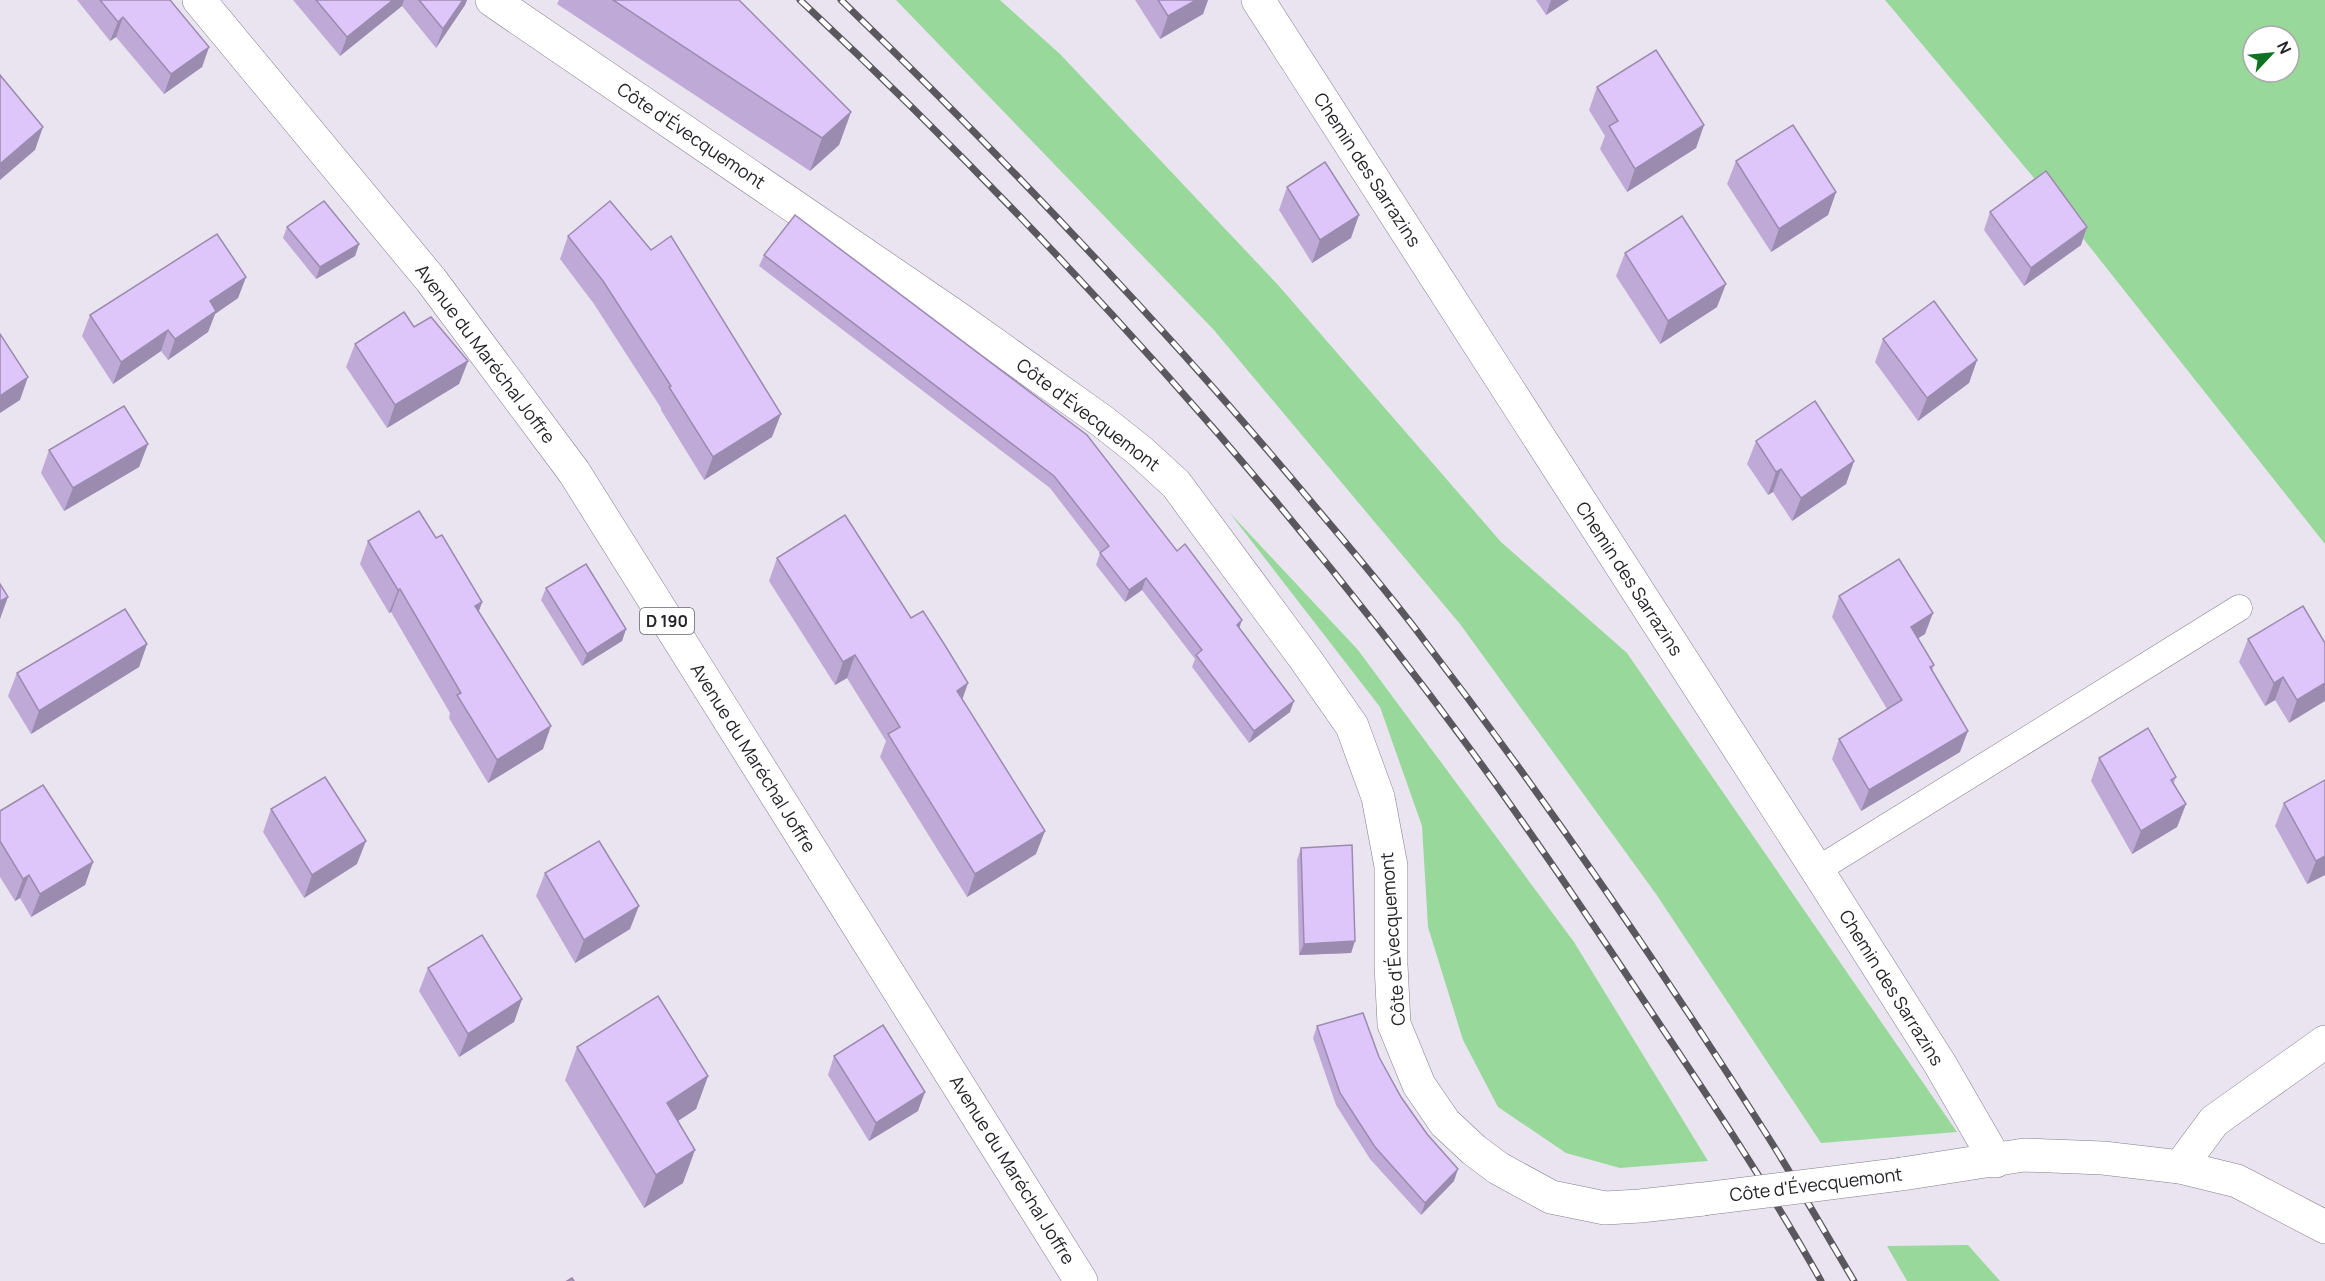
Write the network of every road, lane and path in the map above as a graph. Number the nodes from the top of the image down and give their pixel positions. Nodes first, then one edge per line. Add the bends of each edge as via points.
1 (199, 0) edge
2 (492, 0) edge
3 (1258, 0) edge
4 (2239, 608) dead end
5 (1817, 870) junction
6 (2325, 1042) edge
7 (1996, 1161) junction
8 (2180, 1167) junction
9 (2319, 1223) edge
10 (1081, 1281) edge

1 - 10 street, Avenue du Maréchal Joffre / D 190 via 431,280 574,472
2 - 7 street, Côte d'Évecquemont, bridge via 959,319 1102,421 1176,484 1352,726 1378,797 1391,866 1394,1024 1419,1085 1445,1123 1474,1150 1551,1197 1605,1208
3 - 5 street, Chemin des Sarrazins
4 - 5 lane
5 - 7 street, Chemin des Sarrazins via 1940,1064
6 - 8 street via 2214,1121
7 - 8 street, Côte d'Évecquemont via 2024,1155 2103,1158
8 - 9 street, Côte d'Évecquemont via 2237,1181

